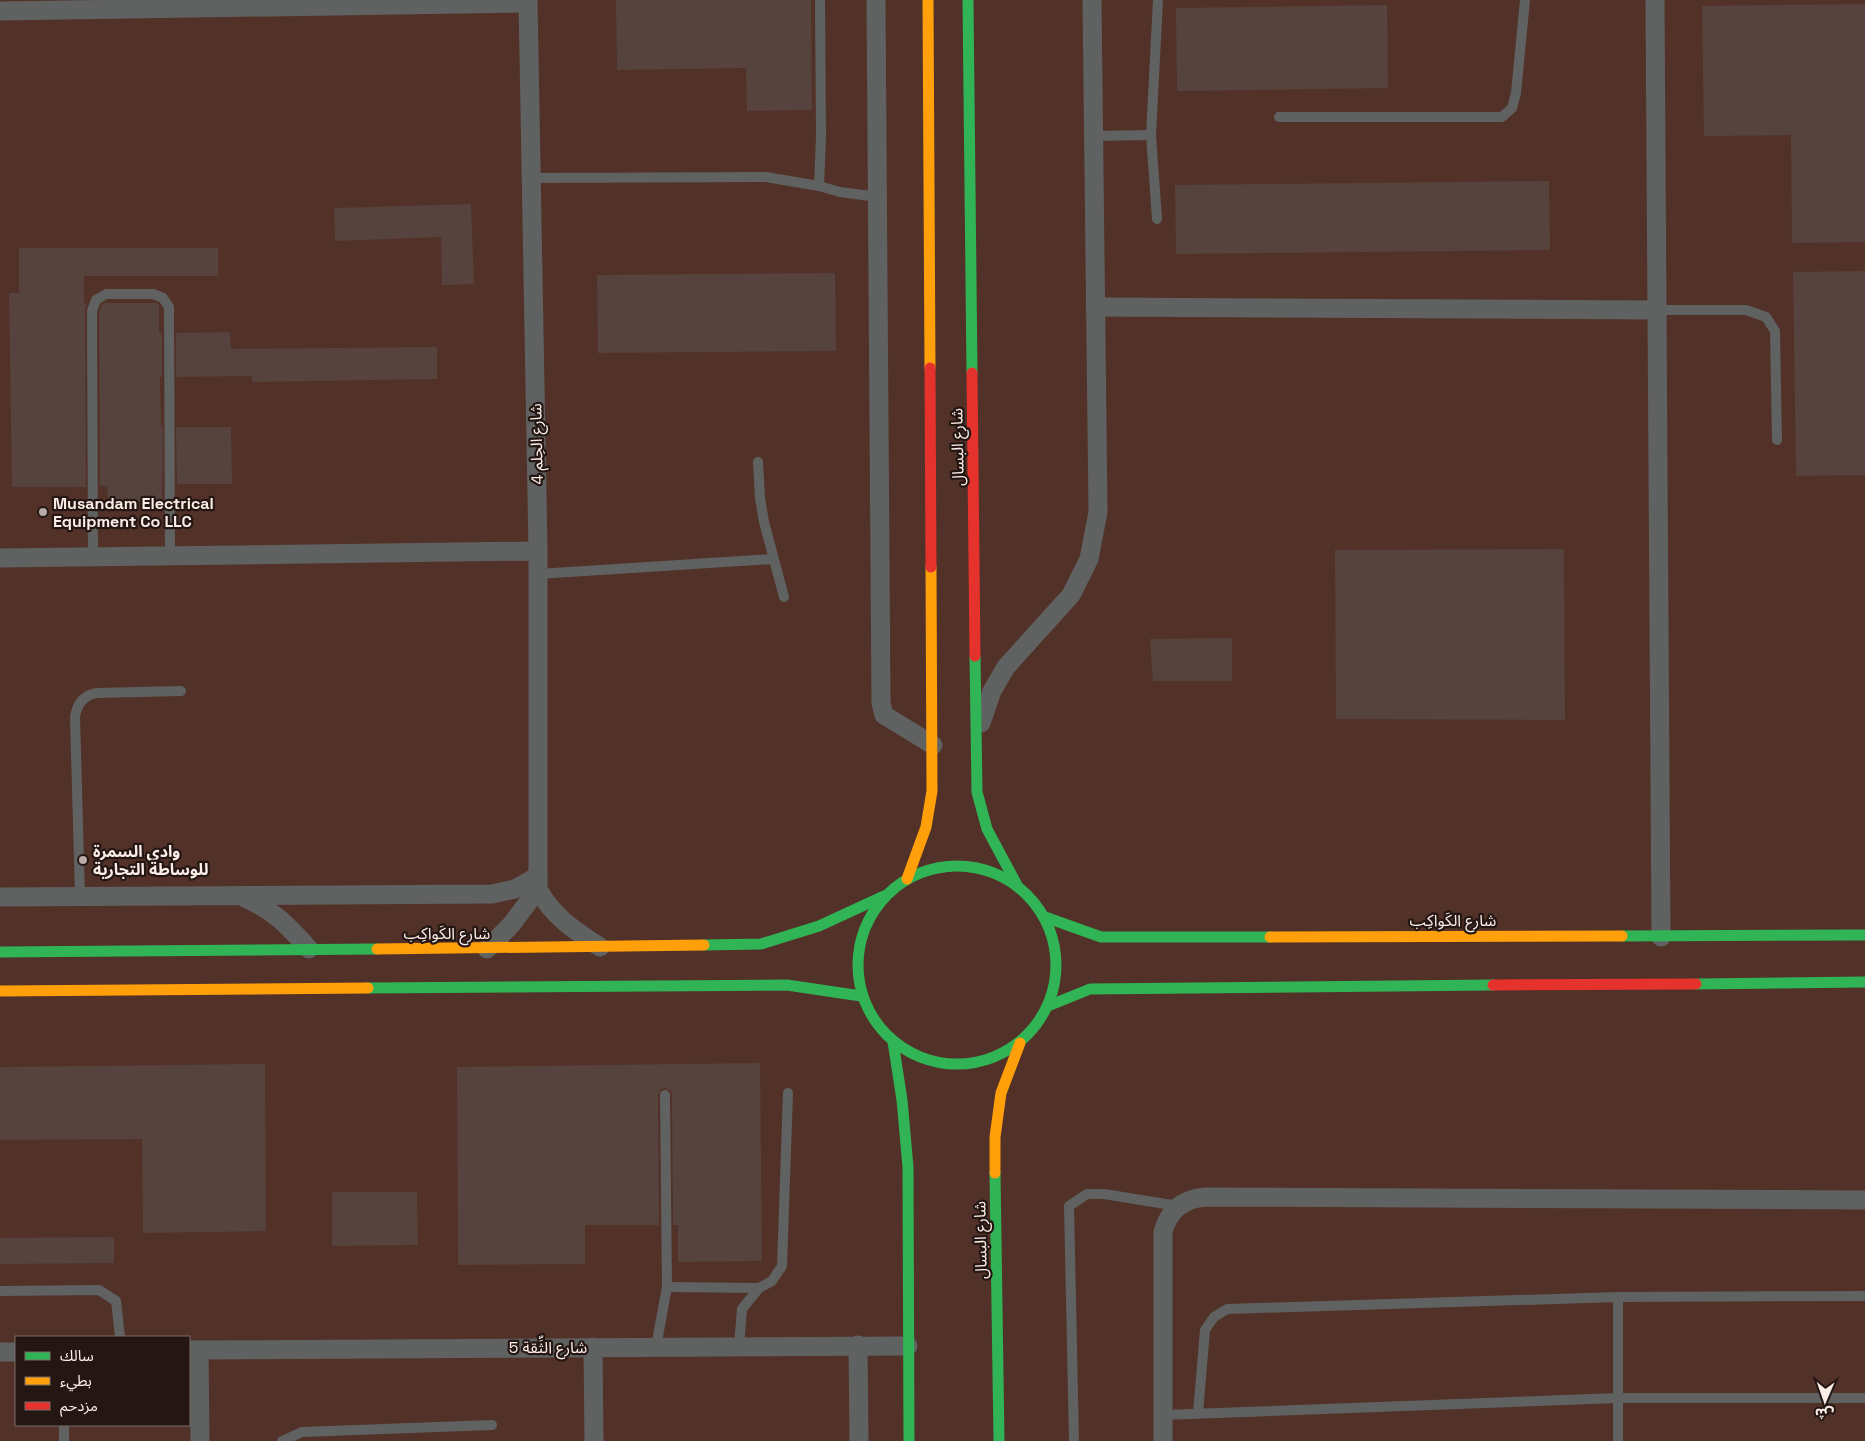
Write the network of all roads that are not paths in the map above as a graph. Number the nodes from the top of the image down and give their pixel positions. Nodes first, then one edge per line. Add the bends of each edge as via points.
1 (820, 0) edge
2 (876, 0) edge
3 (928, 0) edge
4 (968, 0) edge
5 (1092, 0) edge
6 (1158, 0) edge
7 (1526, 0) edge
8 (1655, 0) edge
9 (528, 2) edge
10 (0, 11) edge
11 (1279, 117) dead end
12 (1151, 135) junction
13 (1093, 136) junction
14 (531, 178) junction
15 (819, 186) junction
16 (878, 197) junction
17 (1157, 219) dead end
18 (1095, 307) junction
19 (1656, 310) junction
20 (1777, 440) dead end
21 (758, 462) dead end
22 (538, 551) junction
23 (170, 556) junction
24 (93, 557) junction
25 (0, 558) edge
26 (773, 559) junction
27 (538, 574) junction
28 (784, 597) dead end
29 (182, 691) dead end
30 (977, 733) junction
31 (933, 744) junction
32 (906, 879) junction
33 (538, 882) junction
34 (1017, 886) junction
35 (80, 896) junction
36 (240, 896) junction
37 (884, 896) junction
38 (0, 897) edge
39 (1045, 917) junction
40 (1865, 935) edge
41 (1661, 936) junction
42 (600, 947) junction
43 (310, 949) junction
44 (487, 949) junction
45 (0, 952) edge
46 (1865, 982) edge
47 (0, 991) edge
48 (861, 996) junction
49 (1048, 1006) junction
50 (893, 1042) junction
51 (1020, 1043) junction
52 (788, 1093) dead end
53 (665, 1095) dead end
54 (1865, 1200) edge
55 (1178, 1206) junction
56 (667, 1287) junction
57 (759, 1288) junction
58 (0, 1291) edge
59 (1865, 1296) edge
60 (1618, 1297) junction
61 (120, 1336) edge
62 (858, 1345) junction
63 (739, 1346) junction
64 (908, 1346) junction
65 (593, 1347) junction
66 (656, 1347) junction
67 (194, 1350) edge
68 (0, 1352) edge
69 (15, 1352) edge
70 (1618, 1398) junction
71 (1865, 1398) edge
72 (1198, 1413) junction
73 (1163, 1415) junction
74 (492, 1425) dead end
75 (64, 1426) edge
76 (64, 1441) edge
77 (200, 1441) edge
78 (282, 1441) edge
79 (594, 1441) edge
80 (859, 1441) edge
81 (909, 1441) edge
82 (999, 1441) edge
83 (1074, 1441) edge
84 (1163, 1441) edge
85 (1618, 1441) edge

1 - 15 lane
2 - 16 street
3 - 31 street, شارع البسال
4 - 30 street, شارع البسال
5 - 13 street
6 - 12 lane
7 - 11 lane via 1516,93 1512,108 1502,117
8 - 19 street
9 - 10 street
9 - 14 street, شارع الحِلم 4
12 - 13 lane
12 - 17 lane
13 - 18 street
14 - 15 lane via 766,177
14 - 22 street, شارع الحِلم 4
15 - 16 lane
16 - 31 street via 881,703 884,714
18 - 19 street
18 - 30 street via 1098,512 1089,559 1071,595 1006,667 992,691
19 - 20 lane via 1746,310 1766,318 1775,331
19 - 41 street
21 - 26 lane via 762,510
22 - 23 street
22 - 27 street, شارع الحِلم 4
23 - 24 street
23 - 24 lane via 170,307 164,298 153,294 106,294 96,300 92,311
24 - 25 street
26 - 27 lane
26 - 28 lane
27 - 33 street, شارع الحِلم 4
29 - 35 lane via 97,692 79,704 75,718
30 - 34 street, شارع البسال via 977,792 986,829
31 - 32 street, شارع البسال via 932,791 926,827
32 - 34 street via 928,869 975,867 997,874
32 - 37 street
33 - 36 street via 492,894
33 - 42 street via 546,904 555,914
33 - 44 street via 510,925
34 - 39 street
35 - 36 street
35 - 38 street
36 - 43 street via 262,905 281,919
37 - 42 street, شارع الكَواكِب via 819,926 761,944
37 - 48 street via 869,918 859,943 857,969
39 - 41 street, شارع الكَواكِب via 1101,937
39 - 49 street via 1057,961 1055,984
40 - 41 street, شارع الكَواكِب
42 - 44 street, شارع الكَواكِب
43 - 44 street, شارع الكَواكِب
43 - 45 street, شارع الكَواكِب
46 - 49 street via 1090,989
47 - 48 street via 787,985
48 - 50 street via 874,1021
49 - 51 street
50 - 51 street via 916,1056 943,1064 970,1064 996,1056
50 - 64 street via 908,1167
51 - 82 street, شارع البسال via 1001,1093 995,1137
52 - 57 lane via 782,1266 772,1281
53 - 56 lane
54 - 55 street via 1205,1197
55 - 73 street via 1166,1222 1162,1242
55 - 83 lane via 1104,1194 1087,1194 1069,1206
56 - 57 lane
56 - 66 lane
57 - 63 lane via 742,1309
58 - 61 lane via 99,1290 116,1301
59 - 60 lane
60 - 70 lane
60 - 72 lane via 1227,1309 1214,1317 1205,1330
62 - 63 street, شارع الثِّقة 5
62 - 64 street, شارع الثِّقة 5
62 - 80 street
63 - 66 street, شارع الثِّقة 5
64 - 81 street
65 - 66 street, شارع الثِّقة 5
65 - 67 street, شارع الثِّقة 5
65 - 79 street
67 - 77 street
68 - 69 street
70 - 71 lane
70 - 72 lane
70 - 85 lane
72 - 73 lane
73 - 84 street
74 - 78 lane via 302,1432
75 - 76 lane

